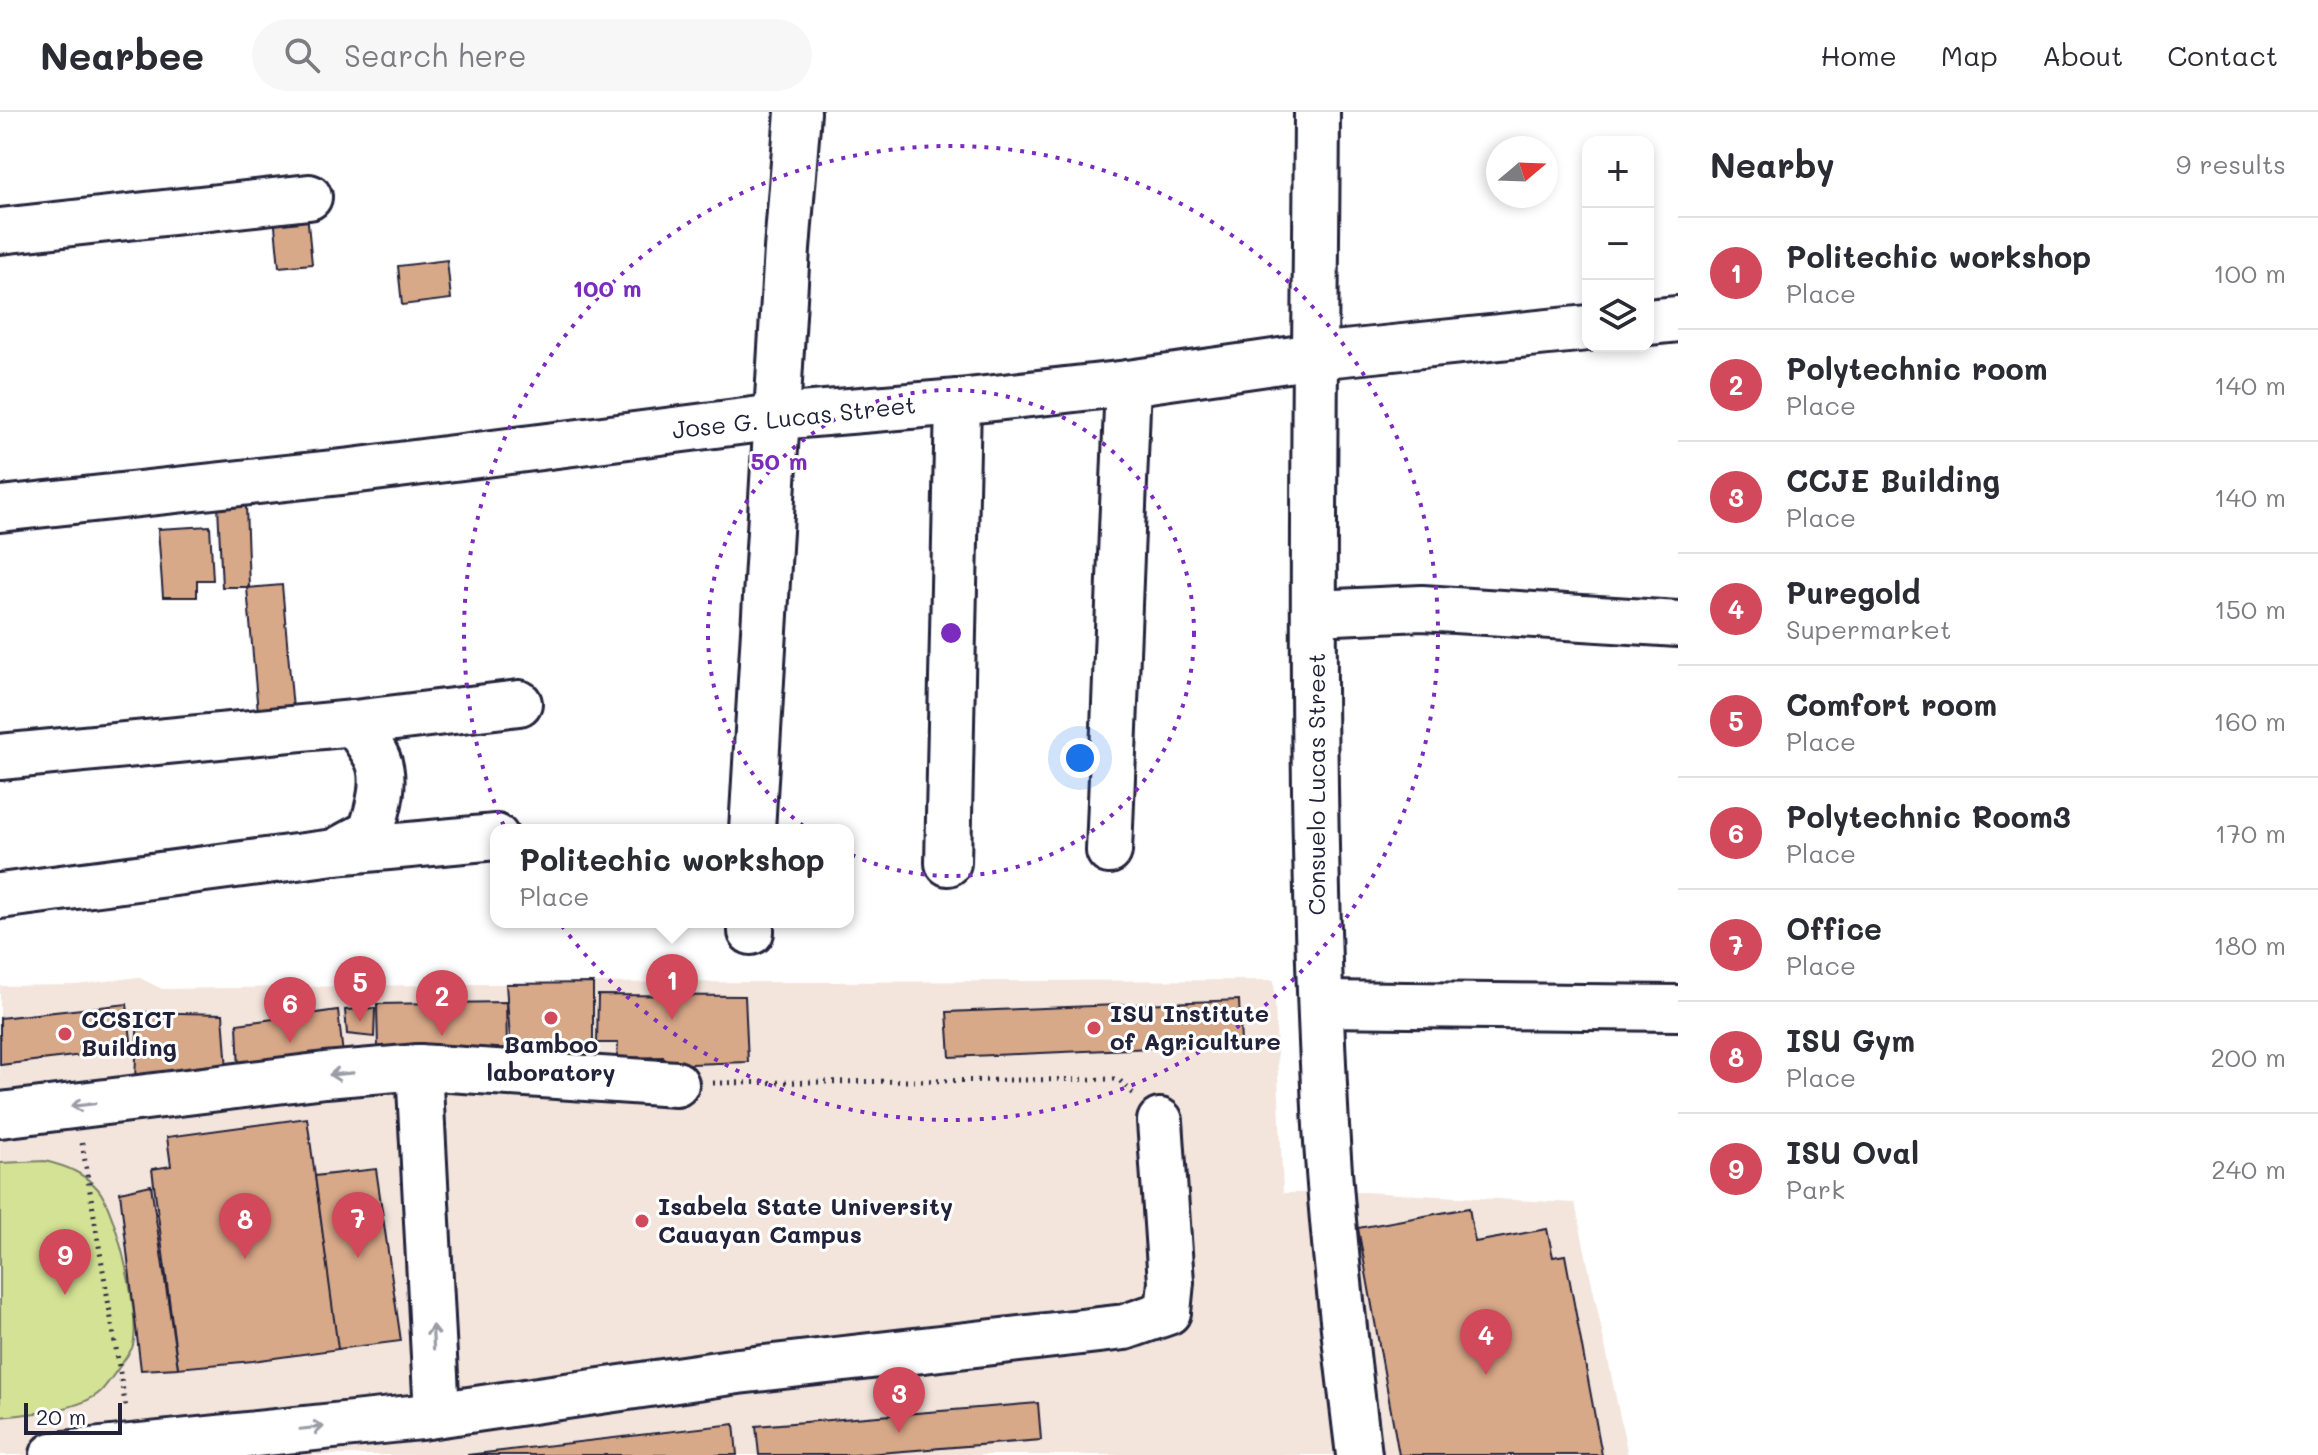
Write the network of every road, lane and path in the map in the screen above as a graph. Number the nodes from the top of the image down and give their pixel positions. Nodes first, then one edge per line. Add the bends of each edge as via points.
1 (798, 112) edge
2 (1317, 112) edge
3 (309, 197) dead end
4 (0, 231) edge
5 (1678, 319) edge
6 (1654, 321) edge
7 (1582, 329) edge
8 (1315, 356) junction
9 (1128, 383) junction
10 (958, 402) junction
11 (777, 417) junction
12 (0, 509) edge
13 (1315, 613) junction
14 (1678, 624) edge
15 (519, 703) dead end
16 (354, 723) junction
17 (0, 757) edge
18 (752, 824) edge
19 (490, 838) edge
20 (1109, 851) dead end
21 (334, 852) junction
22 (948, 863) dead end
23 (0, 896) edge
24 (1322, 1004) junction
25 (1678, 1008) edge
26 (419, 1067) junction
27 (676, 1084) joint
28 (77, 1106) junction
29 (0, 1115) edge
30 (1160, 1121) joint
31 (437, 1414) junction
32 (132, 1446) junction
33 (53, 1455) edge
34 (1359, 1455) edge

1 - 11 street
2 - 8 street, Consuelo Lucas Street
3 - 4 street
5 - 6 street
7 - 8 street, Jose G. Lucas Street
8 - 9 street, Jose G. Lucas Street
8 - 13 street, Consuelo Lucas Street
9 - 10 street, Jose G. Lucas Street
9 - 20 street
10 - 11 street, Jose G. Lucas Street
10 - 22 street
11 - 12 street, Jose G. Lucas Street
11 - 18 street
13 - 14 street via 1422,608
13 - 24 street, Consuelo Lucas Street
15 - 16 street
16 - 17 street
16 - 21 street via 378,759 378,810 371,832
19 - 21 street
21 - 23 street
24 - 25 street
24 - 34 street, Consuelo Lucas Street via 1337,1274
26 - 27 street
26 -> 28 street
31 -> 26 street
27 - 30 path via 1118,1079
28 - 29 street
28 - 32 path
30 - 31 street via 1171,1282 1168,1312 1125,1327 738,1371
32 -> 31 street
32 - 33 street

